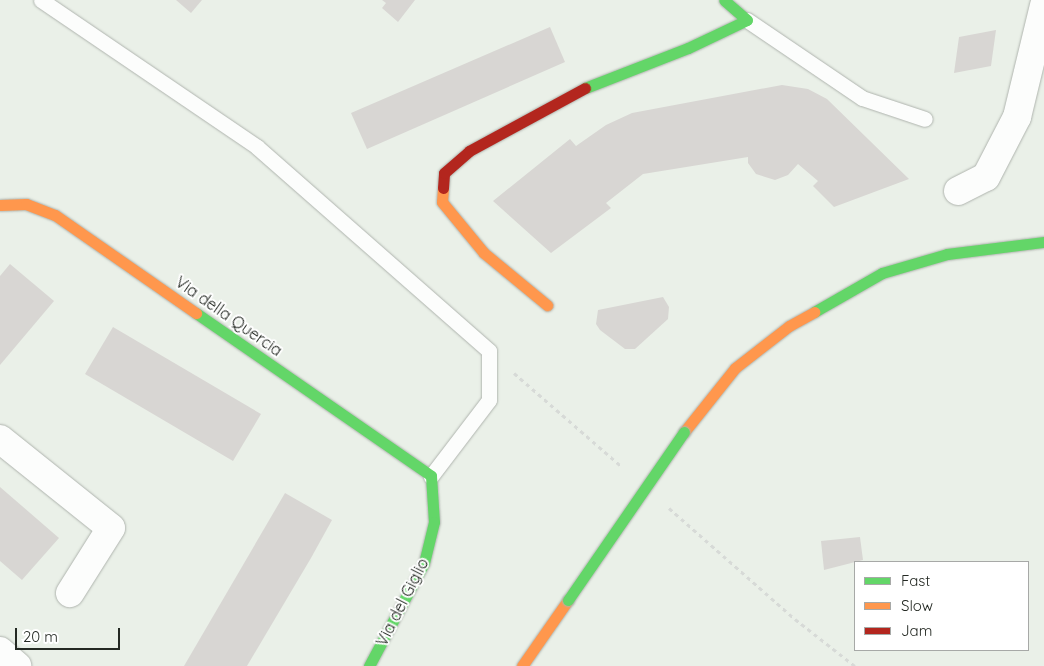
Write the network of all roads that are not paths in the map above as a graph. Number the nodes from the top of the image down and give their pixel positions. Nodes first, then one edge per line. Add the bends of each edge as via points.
1 (41, 0) edge
2 (724, 0) edge
3 (1044, 5) edge
4 (747, 20) junction
5 (925, 120) dead end
6 (958, 190) dead end
7 (0, 206) edge
8 (1044, 242) edge
9 (547, 305) dead end
10 (0, 439) edge
11 (431, 476) junction
12 (70, 592) dead end
13 (0, 651) edge
14 (17, 666) edge
15 (369, 666) edge
16 (522, 666) edge

1 - 11 lane via 257,147 489,351 489,400
2 - 4 street
3 - 6 street via 1016,117 986,177
4 - 5 lane via 862,98
4 - 9 street via 688,48 578,92 469,152 444,173 442,202 484,254
7 - 11 street, Via della Quercia via 26,204 56,215
8 - 16 street, bridge via 947,254 882,273 789,326 735,368 684,432
10 - 12 street via 110,528
11 - 15 street, Via del Giglio via 434,522 424,563
13 - 14 street

